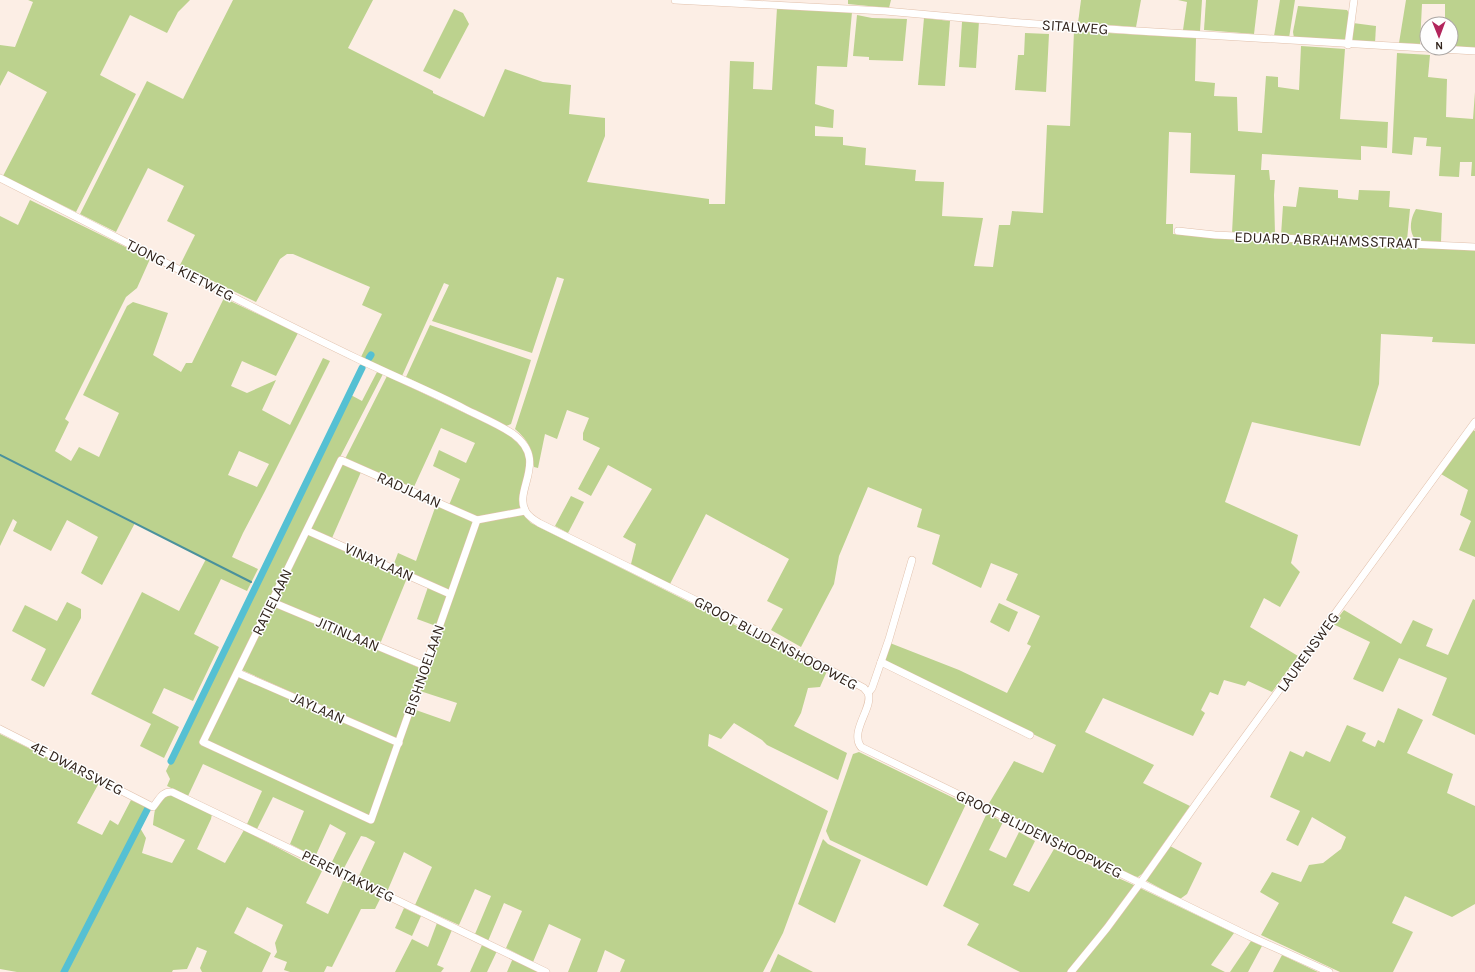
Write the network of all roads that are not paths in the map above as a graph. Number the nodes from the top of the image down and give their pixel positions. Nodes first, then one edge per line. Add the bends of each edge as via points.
1 (674, 0) edge
2 (1354, 0) edge
3 (1348, 45) junction
4 (1475, 51) edge
5 (0, 178) edge
6 (1178, 231) dead end
7 (1475, 247) edge
8 (1475, 422) edge
9 (341, 460) joint
10 (525, 511) junction
11 (477, 520) junction
12 (308, 531) junction
13 (912, 560) dead end
14 (450, 594) junction
15 (272, 602) junction
16 (881, 662) junction
17 (425, 666) junction
18 (238, 672) junction
19 (868, 693) junction
20 (0, 729) edge
21 (1030, 735) dead end
22 (399, 742) junction
23 (153, 807) joint
24 (370, 820) joint
25 (1141, 882) junction
26 (546, 972) edge
27 (1071, 972) edge
28 (1329, 972) edge

1 - 3 street, SITALWEG via 885,11
2 - 3 street
3 - 4 street, SITALWEG
5 - 10 street, TJONG A KIETWEG via 213,287 496,424 518,438 529,458 530,469 523,503
6 - 7 street, EDUARD ABRAHAMSSTRAAT via 1215,235
8 - 25 street, LAURENSWEG
9 - 11 street, RADJLAAN
9 - 12 street, RATIELAAN
10 - 11 street
10 - 19 street, GROOT BLIJDENSHOOPWEG via 539,523 750,628 864,688
11 - 14 street, BISHNOELAAN
12 - 14 street, VINAYLAAN
12 - 15 street, RATIELAAN
13 - 16 street
14 - 17 street, BISHNOELAAN
15 - 17 street, JITINLAAN
15 - 18 street, RATIELAAN
16 - 19 street
16 - 21 street
17 - 22 street, BISHNOELAAN
18 - 22 street, JAYLAAN
18 - 24 street, RATIELAAN via 203,742
19 - 25 street, GROOT BLIJDENSHOOPWEG via 858,733 858,743 861,747
20 - 23 street, 4E DWARSWEG
22 - 24 street, BISHNOELAAN
23 - 26 street, PERENTAKWEG via 162,794 172,792
25 - 27 street, LAURENSWEG
25 - 28 street, GROOT BLIJDENSHOOPWEG via 1249,936

